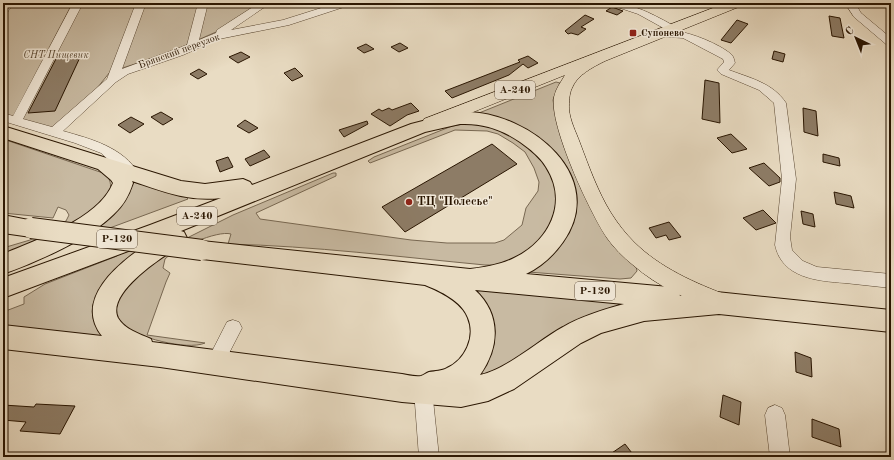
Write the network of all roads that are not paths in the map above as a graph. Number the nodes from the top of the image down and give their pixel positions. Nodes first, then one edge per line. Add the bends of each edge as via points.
1 (9, 3) edge
2 (78, 3) edge
3 (141, 3) edge
4 (203, 3) edge
5 (265, 3) edge
6 (347, 3) edge
7 (614, 3) edge
8 (737, 3) edge
9 (850, 3) edge
10 (3, 12) edge
11 (690, 21) junction
12 (238, 27) junction
13 (672, 29) junction
14 (659, 34) junction
15 (690, 37) junction
16 (891, 43) edge
17 (192, 46) junction
18 (612, 52) junction
19 (112, 80) junction
20 (3, 117) edge
21 (10, 126) edge
22 (418, 128) junction
23 (54, 132) junction
24 (389, 139) junction
25 (95, 162) junction
26 (132, 174) junction
27 (281, 183) junction
28 (242, 187) junction
29 (3, 224) edge
30 (3, 264) edge
31 (3, 274) edge
32 (426, 275) junction
33 (470, 279) junction
34 (891, 281) edge
35 (3, 288) edge
36 (721, 303) junction
37 (891, 321) edge
38 (232, 328) dead end
39 (3, 337) edge
40 (160, 355) junction
41 (216, 363) junction
42 (413, 389) junction
43 (775, 415) dead end
44 (430, 457) edge
45 (780, 457) edge

1 - 10 street
2 - 21 street
3 - 19 street
4 - 17 street
5 - 12 street
6 - 12 street, Брянский переулок via 291,21
7 - 13 street via 641,12
8 - 11 main road, А-240
9 - 16 street via 857,15
11 - 13 main road, А-240
11 - 15 street via 684,29
12 - 17 street, Брянский переулок
13 - 14 main road, А-240
14 - 15 street via 670,33
14 - 18 main road, А-240
15 - 34 street via 728,57 730,63 723,70 725,72 767,90 776,96 780,103 789,179 782,245 788,256 808,272
17 - 19 street, Брянский переулок via 167,58 124,72
18 - 22 main road, А-240
18 - 36 main road via 591,62 573,75 560,98 565,124 598,206 614,233 633,254 670,279
19 - 23 street, Брянский переулок
20 - 21 street
21 - 23 street
21 - 25 highway
22 - 24 highway, А-240
22 - 33 highway via 465,118 497,122 539,146 554,162 562,176 567,194 566,212 563,223 550,243 530,261 498,275
23 - 26 street via 106,150
24 - 27 highway, А-240
24 - 28 highway, А-240
25 - 26 highway
25 - 30 highway via 115,172 122,179 121,193 112,204 81,227
26 - 28 highway via 194,192
27 - 35 highway, А-240
27 - 40 highway via 201,223 162,246 134,265 112,289 104,311 108,326 121,339
28 - 31 highway, А-240
29 - 32 highway, Р-120, bridge
32 - 33 highway, Р-120
32 - 42 highway via 455,289 474,305 482,321 482,341 473,363 455,379
33 - 36 highway, Р-120
36 - 37 highway, Р-120
36 - 42 highway via 644,310 608,318 584,328 517,372 488,387 461,393
38 - 41 street
39 - 40 highway
40 - 41 highway
41 - 42 highway
42 - 44 street
43 - 45 street

